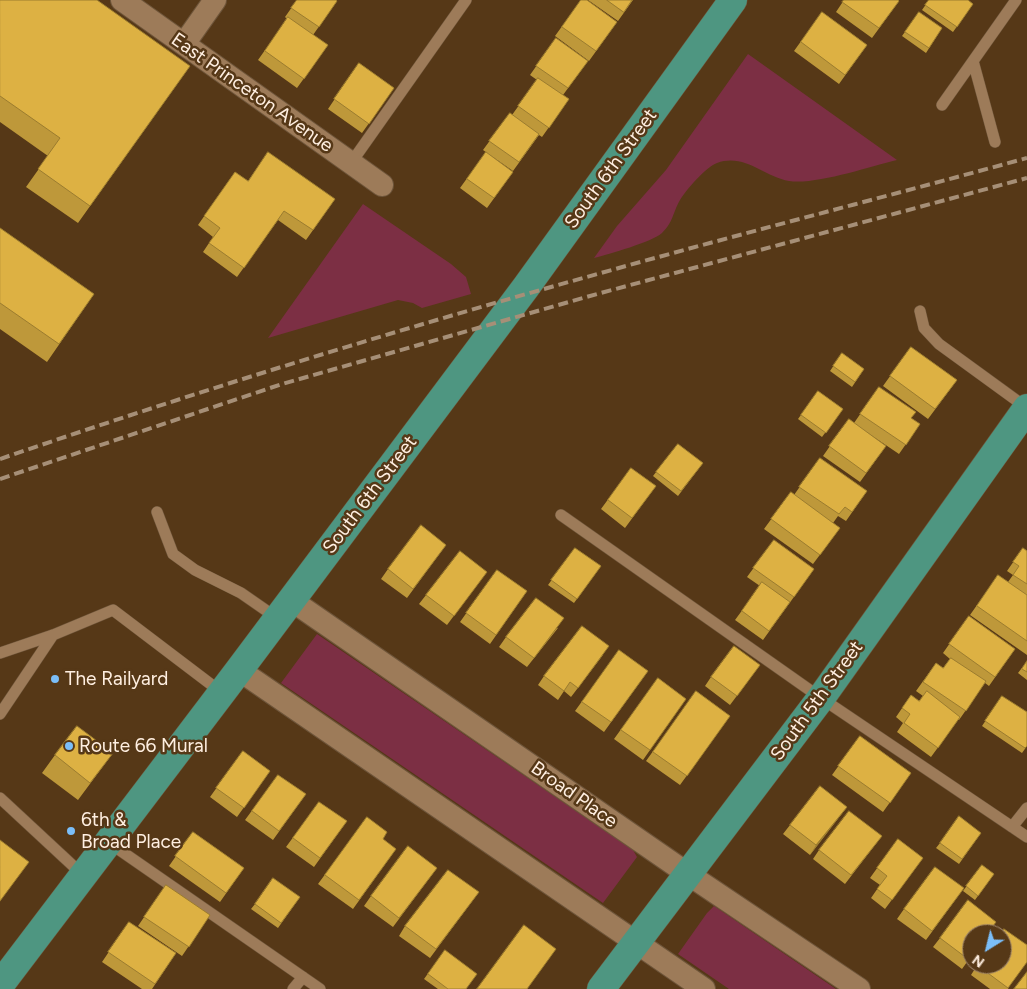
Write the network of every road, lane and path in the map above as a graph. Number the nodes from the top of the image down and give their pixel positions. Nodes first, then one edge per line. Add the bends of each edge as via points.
1 (122, 0) edge
2 (215, 0) edge
3 (466, 0) edge
4 (733, 0) edge
5 (1016, 0) edge
6 (184, 44) junction
7 (973, 60) junction
8 (942, 105) dead end
9 (995, 142) dead end
10 (351, 163) junction
11 (382, 185) dead end
12 (920, 311) dead end
13 (1027, 408) edge
14 (157, 512) dead end
15 (561, 515) dead end
16 (284, 609) junction
17 (53, 634) junction
18 (0, 653) edge
19 (239, 670) junction
20 (221, 692) junction
21 (821, 698) junction
22 (0, 714) edge
23 (0, 798) edge
24 (1027, 808) edge
25 (1012, 827) junction
26 (1027, 837) edge
27 (108, 842) junction
28 (688, 874) junction
29 (84, 876) junction
30 (636, 943) junction
31 (303, 977) junction
32 (0, 984) edge
33 (293, 989) edge
34 (320, 989) edge
35 (601, 989) edge
36 (704, 989) edge
37 (859, 989) edge

1 - 6 street, East Princeton Avenue
2 - 6 street
3 - 10 lane
4 - 16 main road, South 6th Street via 526,287
5 - 7 lane
6 - 10 street, East Princeton Avenue
7 - 8 lane
7 - 9 lane
10 - 11 street, East Princeton Avenue
12 - 13 lane via 924,328 939,344
13 - 21 main road, South 5th Street
14 - 16 lane via 174,554 196,570 240,592
15 - 21 lane
16 - 19 main road, South 6th Street
16 - 28 street, Broad Place
17 - 18 lane
17 - 20 lane via 113,610
17 - 22 lane
19 - 20 main road, South 6th Street
19 - 30 street
20 - 27 main road, South 6th Street
21 - 25 lane
21 - 28 main road, South 5th Street
23 - 29 lane
24 - 25 lane
25 - 26 lane
27 - 29 main road, South 6th Street
27 - 31 lane
28 - 30 main road, South 5th Street
28 - 37 street, Broad Place
29 - 32 main road, South 6th Street
30 - 35 main road, South 5th Street
30 - 36 street
31 - 33 lane
31 - 34 lane

